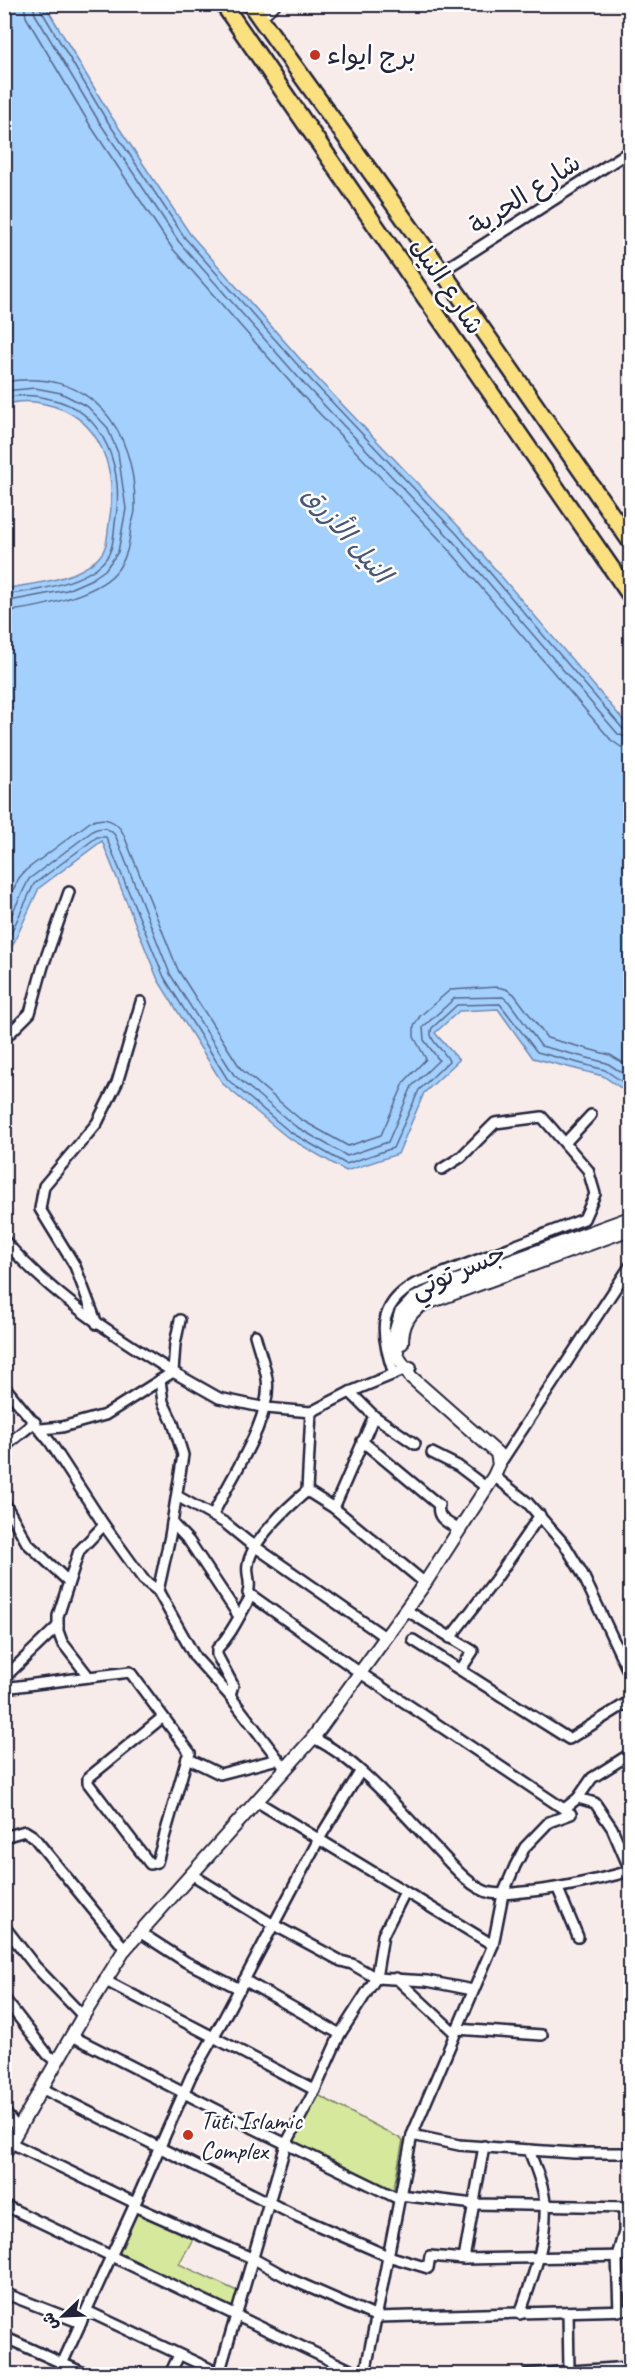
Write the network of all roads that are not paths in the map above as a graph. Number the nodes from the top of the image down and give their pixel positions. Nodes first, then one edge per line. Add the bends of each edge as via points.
1 (223, 4) edge
2 (274, 4) edge
3 (254, 9) edge
4 (630, 152) edge
5 (442, 271) junction
6 (628, 533) edge
7 (630, 596) edge
8 (69, 892) dead end
9 (141, 1002) dead end
10 (4, 1039) edge
11 (591, 1115) dead end
12 (565, 1143) junction
13 (442, 1169) dead end
14 (630, 1218) edge
15 (630, 1229) edge
16 (4, 1240) edge
17 (630, 1266) edge
18 (434, 1295) junction
19 (180, 1320) dead end
20 (97, 1324) junction
21 (255, 1335) dead end
22 (403, 1370) junction
23 (173, 1372) junction
24 (160, 1380) junction
25 (4, 1386) edge
26 (350, 1392) junction
27 (266, 1408) junction
28 (311, 1412) junction
29 (374, 1416) junction
30 (38, 1426) junction
31 (362, 1441) junction
32 (415, 1444) dead end
33 (4, 1447) edge
34 (432, 1453) dead end
35 (497, 1464) junction
36 (487, 1488) junction
37 (307, 1491) junction
38 (177, 1496) junction
39 (4, 1502) edge
40 (334, 1508) junction
41 (213, 1515) junction
42 (540, 1515) junction
43 (171, 1523) junction
44 (104, 1525) junction
45 (459, 1530) junction
46 (255, 1546) junction
47 (68, 1581) junction
48 (425, 1583) junction
49 (158, 1591) junction
50 (251, 1596) junction
51 (406, 1610) junction
52 (238, 1615) junction
53 (57, 1626) junction
54 (385, 1637) junction
55 (450, 1638) junction
56 (413, 1640) dead end
57 (461, 1669) junction
58 (359, 1672) junction
59 (630, 1675) edge
60 (89, 1677) junction
61 (4, 1678) edge
62 (4, 1688) edge
63 (230, 1696) junction
64 (630, 1701) edge
65 (163, 1717) junction
66 (313, 1738) junction
67 (630, 1754) edge
68 (188, 1758) junction
69 (281, 1764) junction
70 (360, 1772) junction
71 (578, 1798) junction
72 (256, 1801) junction
73 (564, 1809) junction
74 (4, 1837) edge
75 (319, 1839) junction
76 (630, 1870) edge
77 (191, 1875) junction
78 (558, 1889) junction
79 (405, 1892) junction
80 (503, 1894) junction
81 (274, 1925) junction
82 (4, 1926) edge
83 (141, 1933) junction
84 (578, 1937) dead end
85 (493, 1945) junction
86 (125, 1948) junction
87 (376, 1978) junction
88 (396, 1978) junction
89 (104, 1980) junction
90 (244, 1980) junction
91 (240, 1989) junction
92 (473, 1990) junction
93 (4, 1998) edge
94 (84, 2016) junction
95 (455, 2031) junction
96 (340, 2034) junction
97 (542, 2035) dead end
98 (72, 2036) junction
99 (212, 2037) junction
100 (57, 2062) junction
101 (43, 2089) junction
102 (315, 2090) junction
103 (184, 2092) junction
104 (4, 2111) edge
105 (18, 2129) junction
106 (412, 2135) junction
107 (286, 2144) junction
108 (484, 2146) junction
109 (159, 2148) junction
110 (529, 2150) junction
111 (6, 2152) edge
112 (630, 2153) edge
113 (400, 2197) junction
114 (268, 2202) junction
115 (474, 2204) junction
116 (545, 2204) junction
117 (4, 2205) edge
118 (135, 2205) junction
119 (627, 2207) edge
120 (388, 2256) junction
121 (617, 2256) junction
122 (630, 2256) edge
123 (111, 2257) junction
124 (539, 2258) junction
125 (254, 2259) junction
126 (464, 2259) junction
127 (4, 2293) edge
128 (630, 2310) edge
129 (619, 2311) junction
130 (87, 2312) junction
131 (568, 2312) junction
132 (520, 2314) junction
133 (236, 2316) junction
134 (377, 2317) junction
135 (81, 2322) junction
136 (4, 2337) edge
137 (179, 2355) junction
138 (62, 2364) junction
139 (630, 2367) edge
140 (569, 2370) junction
141 (86, 2374) edge
142 (170, 2374) edge
143 (220, 2374) edge
144 (359, 2374) edge
145 (365, 2374) edge
146 (528, 2374) edge

1 - 7 main road, شارع النيل
2 - 3 street
3 - 5 main road, شارع النيل
4 - 5 street, شارع الحرية
5 - 6 main road, شارع النيل
8 - 10 street via 30,1013
9 - 20 street via 117,1083 97,1123 44,1185 40,1209 75,1266
11 - 12 street
12 - 13 street via 542,1117 495,1123 461,1157
12 - 22 street via 588,1170 595,1194 584,1219 402,1292 389,1309 384,1342
14 - 18 street, جسر توتي
15 - 18 street, جسر توتي
16 - 20 street via 67,1301
17 - 35 street
18 - 22 street, جسر توتي via 409,1303 396,1324 394,1344
19 - 23 street
20 - 23 street
21 - 27 street via 267,1381
22 - 26 street
22 - 35 street, جسر توتي
23 - 24 street
23 - 27 street via 219,1398
24 - 30 street via 105,1415 62,1426
24 - 38 street via 163,1402 183,1455
25 - 30 street
26 - 28 street
26 - 29 street
27 - 28 street
27 - 41 street
28 - 37 street
29 - 31 street
29 - 32 street
30 - 33 street
30 - 44 street
31 - 40 street
31 - 45 street via 439,1505 439,1516
34 - 36 street
35 - 36 street
35 - 42 street
36 - 45 street
37 - 40 street
37 - 46 street
38 - 41 street
38 - 43 street
39 - 47 street via 27,1543
40 - 48 street
41 - 46 street
42 - 55 street
42 - 59 street via 577,1564
43 - 49 street
43 - 52 street via 189,1541
44 - 47 street via 79,1551
44 - 49 street via 143,1579
45 - 48 street
46 - 50 street via 247,1566
46 - 54 street
47 - 53 street
48 - 51 street
49 - 63 street via 195,1657
50 - 52 street
50 - 58 street
51 - 54 street
51 - 55 street
52 - 63 street via 229,1638 217,1649 233,1685
53 - 60 street via 62,1642
53 - 61 street
54 - 58 street
55 - 57 street via 473,1651
56 - 57 street
57 - 64 street via 569,1739
58 - 66 street
58 - 73 street
60 - 62 street
60 - 65 street via 130,1672
63 - 69 street
65 - 68 street via 190,1753
65 - 68 street via 88,1778 87,1783 150,1864 157,1862
66 - 69 street
66 - 70 street via 327,1744
67 - 71 street via 592,1778
68 - 69 street via 220,1774
69 - 72 street
70 - 75 street
70 - 80 street via 460,1873 478,1888
71 - 73 street
71 - 76 street via 595,1803 612,1828
72 - 75 street
72 - 77 street
73 - 80 street via 571,1814 549,1822 525,1847
74 - 86 street via 25,1831 33,1836
75 - 79 street
75 - 81 street
76 - 78 street
77 - 81 street
77 - 83 street
78 - 80 street
78 - 84 street
79 - 85 street
79 - 87 street via 383,1935
80 - 85 street
81 - 87 street
81 - 90 street
82 - 94 street via 35,1966
83 - 86 street
83 - 91 street
85 - 92 street
86 - 89 street
87 - 88 street
87 - 96 street
88 - 92 street
88 - 95 street
89 - 94 street
89 - 99 street
90 - 91 street
90 - 96 street
91 - 99 street
92 - 95 street
93 - 100 street
94 - 98 street
95 - 97 street
95 - 106 street
96 - 102 street
98 - 100 street
98 - 103 street
99 - 102 street
99 - 103 street
100 - 101 street
101 - 105 street
101 - 109 street
102 - 107 street
103 - 107 street
103 - 109 street
104 - 105 street
105 - 111 street
106 - 108 street
106 - 113 street
107 - 113 street
107 - 114 street
108 - 110 street
108 - 115 street
109 - 114 street
109 - 118 street
110 - 112 street
110 - 116 street
111 - 118 street
113 - 115 street
113 - 120 street
114 - 120 street
114 - 125 street
115 - 116 street
115 - 126 street
116 - 119 street
116 - 124 street
117 - 123 street
118 - 123 street
118 - 125 street
119 - 121 street
120 - 126 street via 428,2268 430,2256
120 - 134 street
121 - 122 street
121 - 124 street
121 - 129 street
123 - 130 street
123 - 133 street
124 - 126 street
124 - 132 street
125 - 133 street
125 - 134 street
127 - 135 street
128 - 129 street
129 - 131 street
130 - 135 street
130 - 137 street
131 - 132 street
131 - 140 street
132 - 134 street
133 - 143 street
133 - 144 street
134 - 145 street
135 - 138 street
136 - 138 street
137 - 142 street
137 - 143 street
138 - 141 street
139 - 140 street
140 - 146 street

